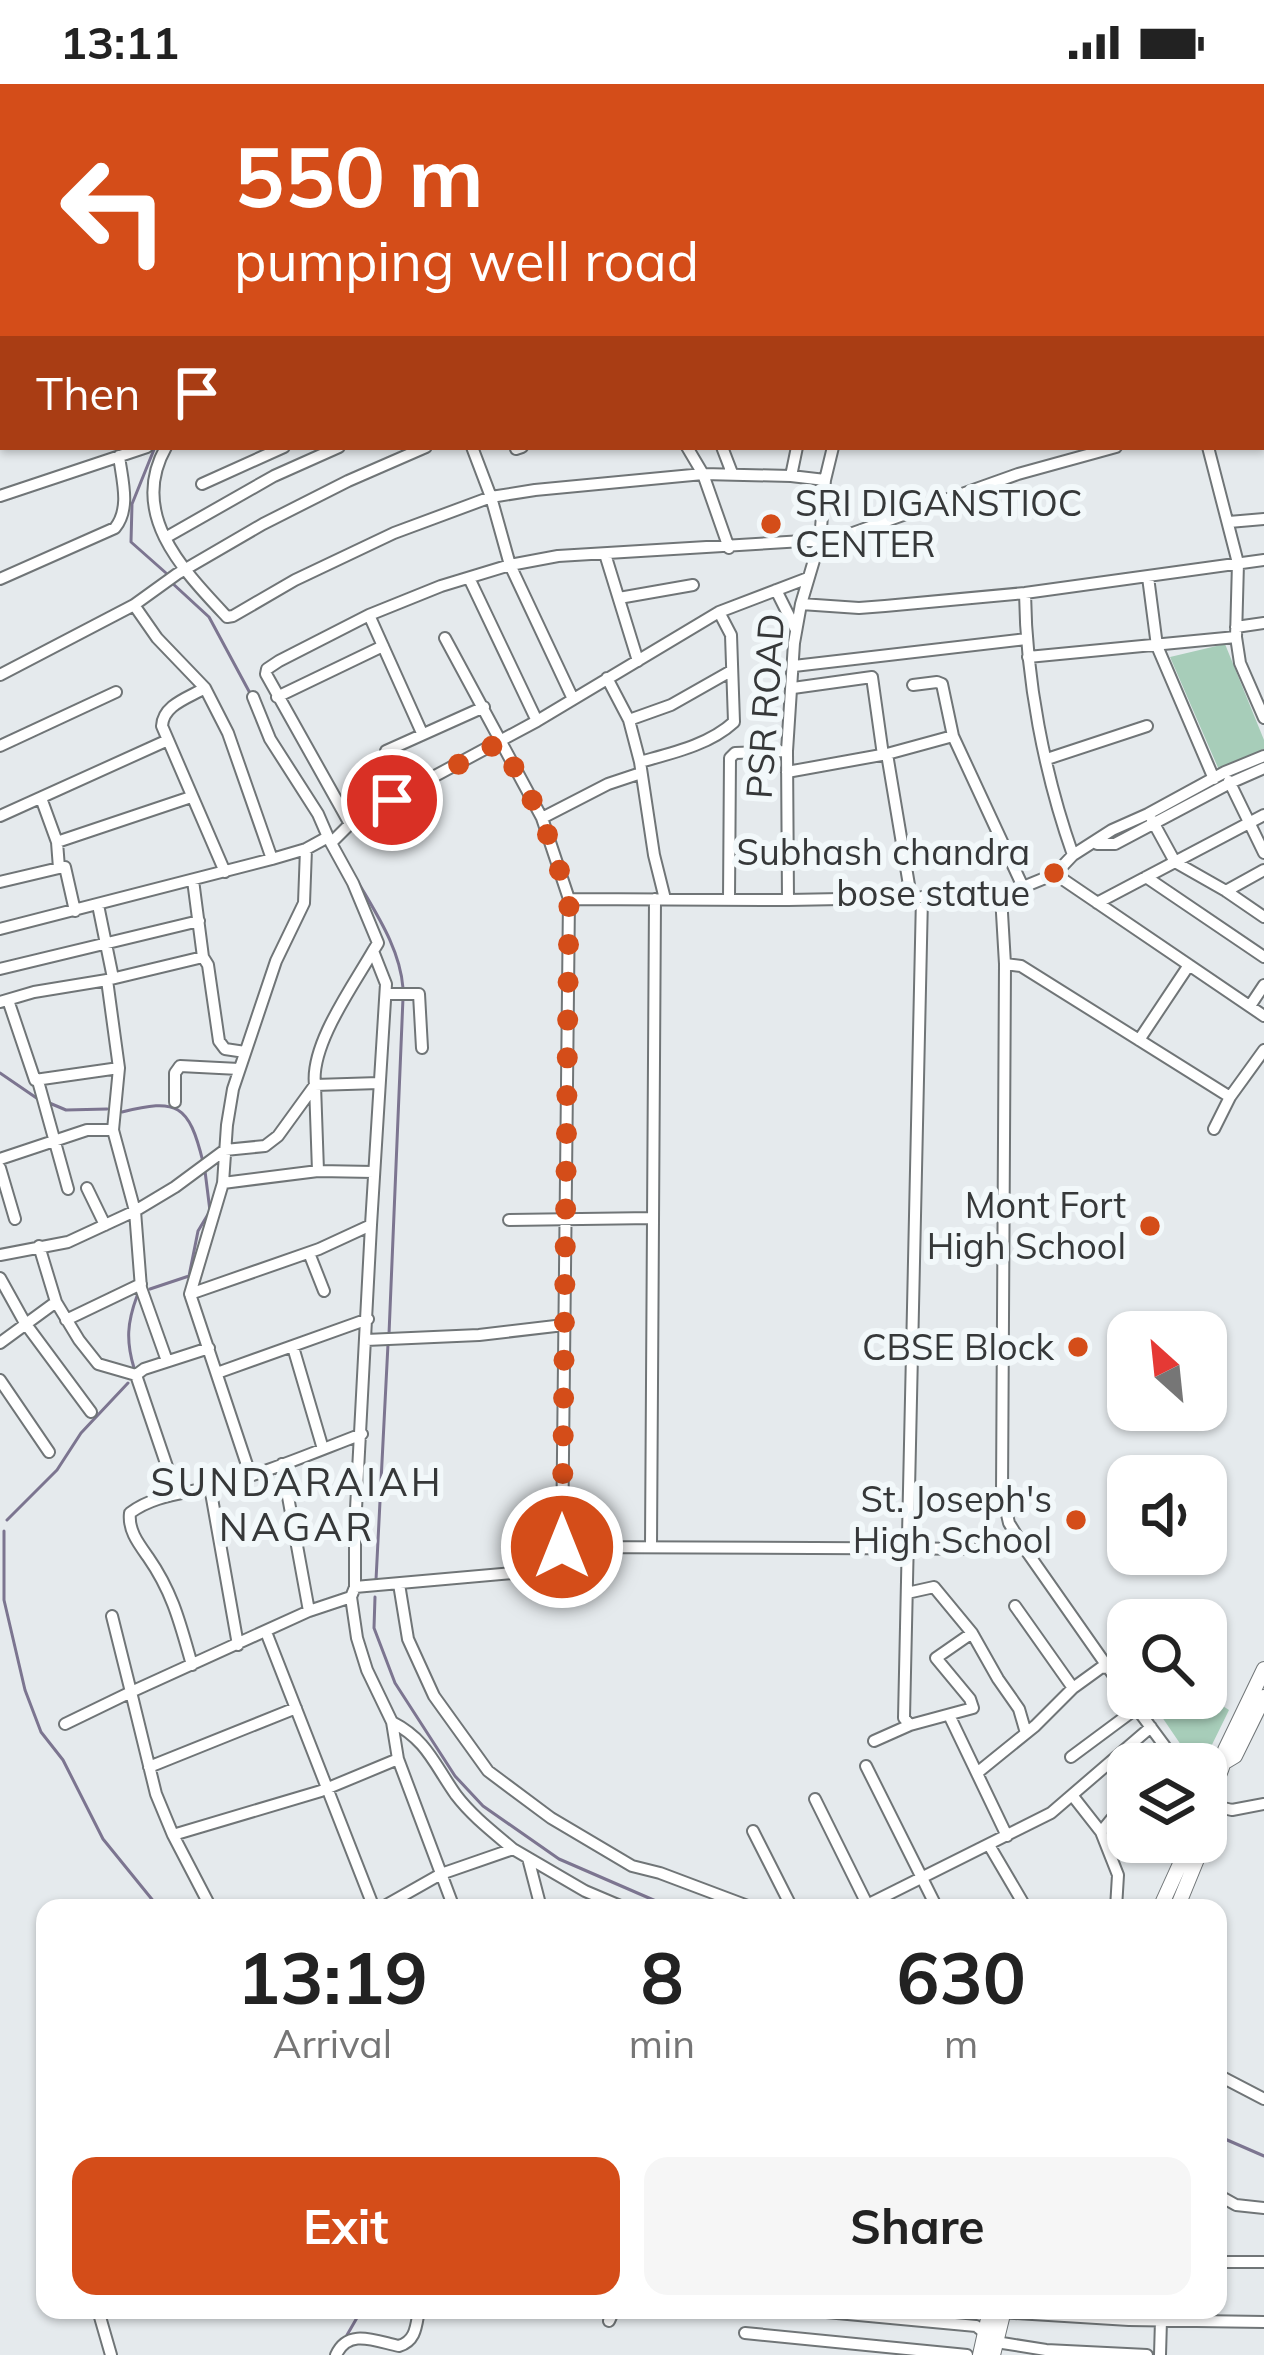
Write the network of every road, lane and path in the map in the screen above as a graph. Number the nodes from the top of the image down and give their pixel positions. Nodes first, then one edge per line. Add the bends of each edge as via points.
1 (104, 450) edge
2 (138, 450) edge
3 (164, 450) edge
4 (277, 450) edge
5 (332, 450) edge
6 (420, 450) edge
7 (473, 450) edge
8 (689, 450) edge
9 (723, 450) edge
10 (796, 450) edge
11 (831, 450) edge
12 (1105, 450) edge
13 (1209, 450) edge
14 (119, 456) junction
15 (106, 461) junction
16 (732, 473) junction
17 (703, 474) junction
18 (791, 476) junction
19 (825, 479) junction
20 (202, 484) dead end
21 (0, 496) edge
22 (491, 497) junction
23 (1264, 519) edge
24 (1228, 522) junction
25 (165, 538) junction
26 (820, 540) junction
27 (729, 548) junction
28 (605, 554) junction
29 (1264, 560) edge
30 (1238, 562) junction
31 (511, 565) junction
32 (180, 572) junction
33 (1148, 577) junction
34 (469, 578) junction
35 (808, 578) junction
36 (0, 579) edge
37 (693, 585) dead end
38 (776, 590) junction
39 (1025, 592) junction
40 (619, 598) junction
41 (801, 604) junction
42 (134, 605) junction
43 (718, 612) junction
44 (369, 615) junction
45 (1264, 623) edge
46 (796, 631) junction
47 (1236, 632) junction
48 (446, 638) dead end
49 (1026, 640) junction
50 (382, 646) junction
51 (1157, 646) junction
52 (1028, 657) junction
53 (638, 661) junction
54 (794, 666) junction
55 (731, 671) junction
56 (0, 675) edge
57 (607, 678) junction
58 (913, 685) dead end
59 (206, 688) junction
60 (793, 688) junction
61 (116, 692) dead end
62 (253, 697) dead end
63 (277, 697) junction
64 (573, 699) junction
65 (484, 707) junction
66 (1264, 718) edge
67 (629, 720) junction
68 (537, 721) junction
69 (1147, 726) dead end
70 (422, 733) junction
71 (953, 736) junction
72 (168, 740) junction
73 (500, 742) junction
74 (0, 746) edge
75 (386, 751) dead end
76 (787, 751) junction
77 (885, 754) junction
78 (1264, 756) edge
79 (1047, 760) junction
80 (641, 768) junction
81 (1264, 768) edge
82 (787, 772) junction
83 (1223, 778) junction
84 (191, 797) junction
85 (41, 799) junction
86 (1264, 815) edge
87 (0, 816) edge
88 (542, 818) junction
89 (1151, 819) junction
90 (1250, 822) junction
91 (336, 836) junction
92 (57, 842) junction
93 (306, 849) junction
94 (1264, 854) edge
95 (1073, 855) junction
96 (272, 859) junction
97 (1175, 862) junction
98 (58, 868) junction
99 (1264, 870) edge
100 (225, 872) junction
101 (1054, 874) junction
102 (1146, 877) junction
103 (194, 880) junction
104 (0, 882) edge
105 (1023, 887) junction
106 (1226, 891) junction
107 (1001, 896) junction
108 (916, 897) junction
109 (569, 899) junction
110 (660, 899) junction
111 (729, 899) junction
112 (788, 900) junction
113 (1097, 902) junction
114 (98, 905) junction
115 (75, 911) junction
116 (1264, 917) edge
117 (199, 921) junction
118 (0, 928) edge
119 (106, 941) junction
120 (373, 951) junction
121 (1264, 956) edge
122 (203, 957) junction
123 (1005, 964) junction
124 (1189, 965) junction
125 (0, 969) edge
126 (110, 980) junction
127 (1264, 985) edge
128 (398, 994) junction
129 (4, 1001) edge
130 (1250, 1006) junction
131 (1264, 1016) edge
132 (1139, 1040) junction
133 (422, 1048) dead end
134 (1264, 1051) edge
135 (245, 1052) junction
136 (118, 1068) junction
137 (238, 1069) junction
138 (38, 1082) junction
139 (379, 1082) junction
140 (315, 1085) junction
141 (1230, 1097) junction
142 (175, 1102) dead end
143 (1214, 1129) dead end
144 (112, 1130) junction
145 (56, 1141) junction
146 (220, 1154) junction
147 (0, 1164) edge
148 (318, 1171) junction
149 (374, 1172) junction
150 (223, 1183) junction
151 (87, 1189) dead end
152 (68, 1190) dead end
153 (135, 1211) junction
154 (566, 1218) junction
155 (653, 1218) junction
156 (15, 1219) dead end
157 (508, 1220) dead end
158 (105, 1225) junction
159 (370, 1225) junction
160 (39, 1246) junction
161 (309, 1253) junction
162 (0, 1255) edge
163 (0, 1278) edge
164 (141, 1284) junction
165 (324, 1291) dead end
166 (190, 1294) junction
167 (56, 1302) junction
168 (368, 1319) junction
169 (66, 1320) junction
170 (25, 1323) junction
171 (564, 1325) junction
172 (366, 1340) junction
173 (0, 1343) edge
174 (292, 1347) junction
175 (209, 1348) junction
176 (166, 1361) junction
177 (217, 1372) junction
178 (136, 1375) junction
179 (0, 1380) edge
180 (91, 1412) dead end
181 (362, 1434) junction
182 (322, 1449) junction
183 (49, 1452) dead end
184 (283, 1464) junction
185 (250, 1474) junction
186 (210, 1487) junction
187 (176, 1492) junction
188 (651, 1546) junction
189 (562, 1547) junction
190 (909, 1549) junction
191 (1025, 1550) junction
192 (399, 1583) junction
193 (357, 1590) junction
194 (908, 1593) junction
195 (1015, 1606) dead end
196 (309, 1611) junction
197 (112, 1616) dead end
198 (266, 1632) junction
199 (972, 1633) junction
200 (238, 1645) junction
201 (192, 1665) junction
202 (1107, 1667) edge
203 (1107, 1668) edge
204 (1264, 1669) edge
205 (1073, 1688) junction
206 (131, 1692) junction
207 (1264, 1697) edge
208 (296, 1708) junction
209 (949, 1715) junction
210 (1112, 1719) edge
211 (1145, 1719) edge
212 (392, 1722) junction
213 (64, 1724) dead end
214 (910, 1725) junction
215 (1151, 1727) junction
216 (1026, 1732) junction
217 (874, 1741) dead end
218 (1163, 1743) edge
219 (1227, 1746) edge
220 (1071, 1757) dead end
221 (398, 1760) junction
222 (1227, 1761) edge
223 (866, 1766) dead end
224 (149, 1767) junction
225 (977, 1773) junction
226 (327, 1789) junction
227 (1072, 1795) junction
228 (815, 1799) dead end
229 (1264, 1804) edge
230 (1227, 1809) edge
231 (1107, 1824) edge
232 (752, 1831) dead end
233 (1101, 1832) junction
234 (173, 1835) junction
235 (1007, 1836) junction
236 (989, 1845) junction
237 (514, 1849) junction
238 (528, 1858) junction
239 (1180, 1863) edge
240 (1196, 1863) edge
241 (441, 1874) junction
242 (922, 1880) junction
243 (206, 1899) edge
244 (374, 1899) edge
245 (395, 1899) edge
246 (451, 1899) edge
247 (539, 1899) edge
248 (602, 1899) edge
249 (729, 1899) edge
250 (787, 1899) edge
251 (862, 1899) edge
252 (883, 1899) edge
253 (932, 1899) edge
254 (1021, 1899) edge
255 (1117, 1899) edge
256 (1164, 1899) edge
257 (1181, 1899) edge
258 (1227, 2080) edge
259 (1264, 2099) edge
260 (1227, 2200) edge
261 (1236, 2205) junction
262 (1227, 2206) edge
263 (1264, 2208) edge
264 (1227, 2262) edge
265 (1264, 2262) edge
266 (101, 2319) edge
267 (417, 2319) edge
268 (901, 2319) edge
269 (1165, 2319) edge
270 (1205, 2319) edge
271 (1264, 2322) edge
272 (745, 2332) dead end
273 (992, 2343) edge
274 (343, 2345) edge
275 (111, 2355) edge
276 (967, 2355) edge
277 (980, 2355) edge
278 (1148, 2355) edge
279 (1160, 2355) edge

1 - 15 street
2 - 14 street
3 - 25 street via 152,488
4 - 20 street
5 - 25 street
6 - 32 street
7 - 22 street
8 - 17 street
9 - 16 street
10 - 18 street
11 - 19 street, PSR ROAD
12 - 26 street
13 - 24 street
14 - 15 street
14 - 36 street via 124,508 115,528
15 - 21 street
16 - 17 street
16 - 18 street
17 - 22 street
17 - 27 street
18 - 19 street
19 - 26 street, PSR ROAD
22 - 31 street
22 - 32 street via 394,533 233,616
23 - 24 street
24 - 30 street
25 - 32 street
26 - 27 street
26 - 35 street, PSR ROAD
27 - 28 street
28 - 31 street
28 - 40 street
29 - 30 street
30 - 33 street
30 - 47 street
31 - 34 street
31 - 64 street
32 - 42 street
33 - 39 street
33 - 51 street
34 - 44 street
34 - 68 street
35 - 38 street
35 - 41 street, PSR ROAD
37 - 40 street
38 - 43 street
38 - 46 street
39 - 41 street via 860,608
39 - 49 street
40 - 53 street
41 - 46 street, PSR ROAD
42 - 56 street
42 - 59 street
43 - 53 street
43 - 55 street via 730,634
44 - 50 street
44 - 63 street via 267,669
45 - 47 street
46 - 54 street, PSR ROAD
47 - 51 street
47 - 66 street
48 - 65 street
49 - 52 street
49 - 54 street
50 - 63 street
50 - 70 street
51 - 52 street
51 - 83 street
52 - 79 street
53 - 57 street
54 - 60 street, PSR ROAD
55 - 67 street
55 - 80 street via 734,722
57 - 64 street
57 - 67 street
58 - 71 street via 942,685
59 - 72 street via 162,716
59 - 96 street
60 - 76 street, PSR ROAD
60 - 77 street via 872,677
61 - 74 street
62 - 91 street via 270,739
63 - 91 street
64 - 68 street
65 - 70 street
65 - 73 street
67 - 80 street
68 - 73 street
69 - 79 street
70 - 75 street
71 - 77 street
71 - 105 street
72 - 84 street
72 - 85 street
73 - 88 street
73 - 91 street
76 - 82 street, PSR ROAD
76 - 111 street via 730,758
77 - 82 street
77 - 108 street
78 - 83 street
79 - 95 street
80 - 88 street
80 - 110 street
81 - 83 street
82 - 112 street, PSR ROAD
83 - 89 street
83 - 90 street
84 - 92 street
84 - 100 street
85 - 87 street
85 - 92 street
86 - 90 street
88 - 109 street
89 - 95 street via 1115,844
89 - 97 street
90 - 94 street
90 - 97 street
91 - 93 street
91 - 120 street via 378,943
92 - 98 street
93 - 96 street
93 - 135 street via 304,903
95 - 101 street
96 - 100 street
97 - 102 street
97 - 106 street
98 - 104 street
98 - 115 street via 65,866
99 - 106 street
100 - 103 street
101 - 105 street
101 - 113 street
102 - 113 street
102 - 121 street
103 - 114 street
103 - 117 street
105 - 107 street
106 - 116 street
107 - 108 street
107 - 123 street
108 - 112 street
108 - 190 street
109 - 110 street
109 - 154 street
110 - 111 street
110 - 155 street
111 - 112 street
113 - 124 street
114 - 115 street
114 - 119 street
115 - 118 street
117 - 119 street
117 - 122 street
119 - 125 street
119 - 126 street
120 - 128 street
120 - 140 street via 324,1041
122 - 126 street
122 - 135 street via 219,1041
123 - 132 street via 1022,966
123 - 191 street via 1002,1493
124 - 130 street
124 - 132 street
126 - 129 street
126 - 136 street
127 - 130 street
128 - 133 street via 419,994
128 - 139 street
129 - 138 street
130 - 131 street
132 - 141 street
134 - 141 street
135 - 137 street
136 - 138 street
136 - 144 street
137 - 142 street via 180,1066
137 - 146 street
138 - 145 street
139 - 140 street
139 - 149 street
140 - 146 street via 271,1142
140 - 148 street
141 - 143 street
144 - 145 street
144 - 153 street
145 - 147 street
145 - 152 street
146 - 150 street
146 - 153 street
147 - 156 street
148 - 149 street
148 - 150 street
149 - 159 street
150 - 166 street
151 - 158 street
153 - 158 street
153 - 164 street
154 - 155 street
154 - 157 street
154 - 171 street
155 - 188 street
158 - 160 street
159 - 161 street
159 - 168 street
160 - 162 street
160 - 167 street
161 - 165 street
161 - 166 street
163 - 170 street
164 - 169 street
164 - 176 street
166 - 175 street
167 - 169 street
167 - 170 street
168 - 172 street
168 - 174 street
169 - 178 street via 98,1364
170 - 173 street
170 - 180 street
171 - 172 street
171 - 189 street
172 - 181 street
174 - 177 street
174 - 182 street
175 - 176 street
175 - 177 street
176 - 178 street
177 - 185 street
178 - 187 street
179 - 183 street
181 - 182 street
181 - 193 street
182 - 184 street
184 - 185 street
184 - 196 street
185 - 186 street
186 - 187 street
186 - 200 street
187 - 201 street via 128,1518 170,1590
188 - 189 street
188 - 190 street
189 - 192 street via 558,1569
190 - 191 street
190 - 194 street
191 - 202 street
192 - 193 street
192 - 249 street via 408,1639 434,1696 488,1771 632,1866
193 - 196 street
193 - 212 street via 357,1638
194 - 199 street via 934,1587
194 - 214 street
195 - 205 street
196 - 198 street
197 - 206 street
198 - 200 street
198 - 208 street
199 - 209 street via 936,1658 973,1706
199 - 216 street
200 - 201 street
201 - 206 street
203 - 205 street
204 - 219 main road
205 - 216 street
206 - 213 street
206 - 224 street
207 - 222 main road
208 - 224 street
208 - 226 street
209 - 214 street
209 - 225 street
210 - 220 street
211 - 215 street
212 - 221 street
212 - 237 street via 418,1739 458,1797
214 - 217 street
215 - 218 street
215 - 227 street
216 - 225 street
221 - 226 street
221 - 241 street
223 - 242 street
224 - 234 street
225 - 235 street
226 - 234 street
226 - 244 street
227 - 233 street
227 - 235 street
228 - 251 street
229 - 230 street
231 - 233 street
232 - 250 street
233 - 255 street via 1118,1876
234 - 243 street
235 - 236 street
236 - 242 street
236 - 254 street
237 - 238 street
237 - 241 street
238 - 247 street
238 - 248 street
239 - 256 main road
240 - 257 main road
241 - 245 street
241 - 246 street
242 - 252 street
242 - 253 street
258 - 259 street
260 - 261 street
261 - 262 street
261 - 263 street
264 - 265 street
266 - 275 street
267 - 274 street via 406,2344
268 - 273 street via 976,2326
269 - 279 street
270 - 271 street
272 - 276 street
273 - 277 main road
273 - 278 street

